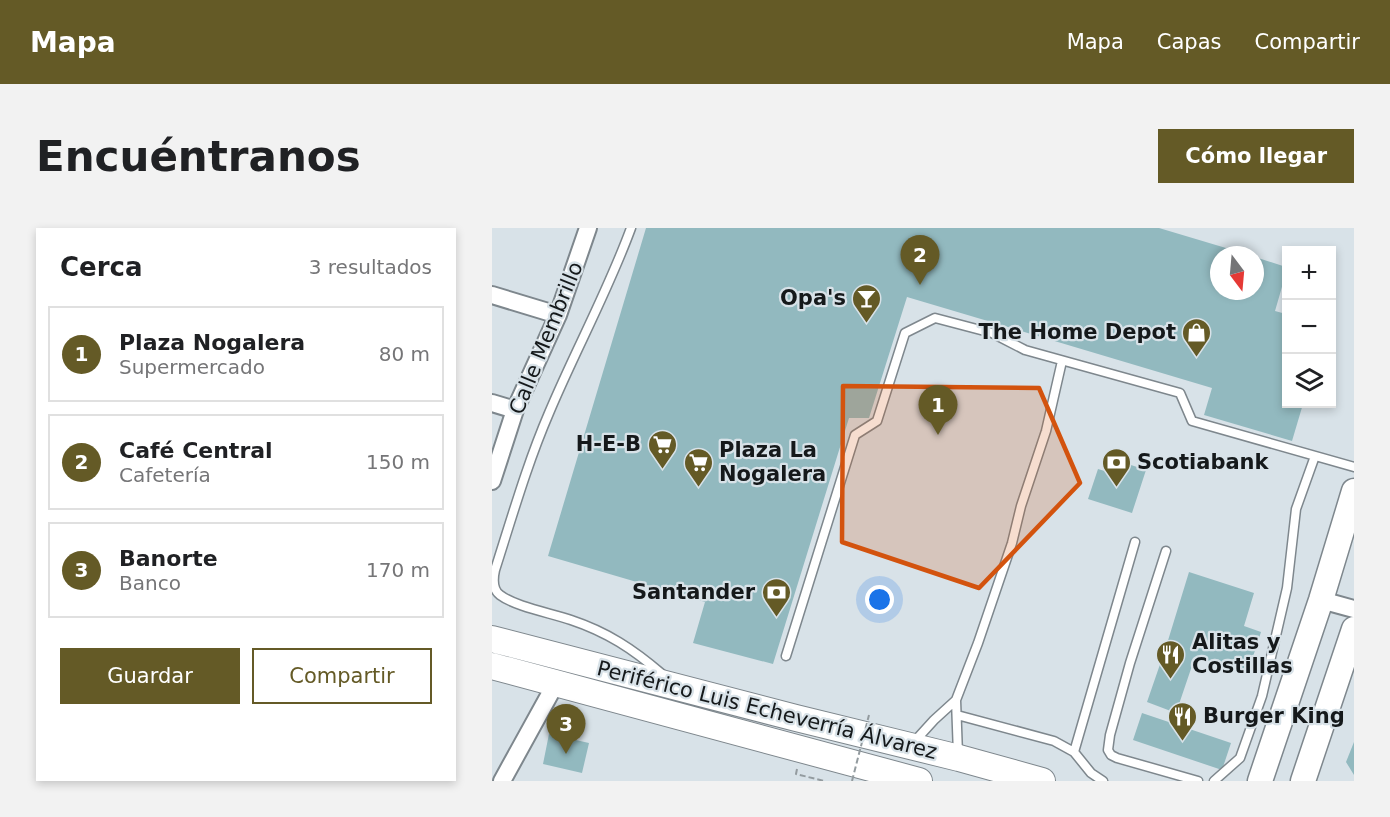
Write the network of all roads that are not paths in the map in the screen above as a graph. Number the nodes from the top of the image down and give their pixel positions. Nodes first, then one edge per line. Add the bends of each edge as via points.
1 (588, 228) edge
2 (631, 228) edge
3 (492, 295) edge
4 (558, 315) junction
5 (1062, 361) junction
6 (492, 403) edge
7 (515, 410) junction
8 (1315, 456) junction
9 (1354, 467) edge
10 (492, 482) edge
11 (1354, 491) edge
12 (1135, 542) dead end
13 (1166, 551) dead end
14 (1321, 600) junction
15 (1354, 609) edge
16 (1354, 629) edge
17 (492, 639) edge
18 (786, 656) dead end
19 (492, 666) edge
20 (556, 683) junction
21 (678, 687) junction
22 (956, 700) junction
23 (957, 715) junction
24 (910, 746) junction
25 (1074, 752) junction
26 (959, 758) junction
27 (1306, 779) edge
28 (502, 781) edge
29 (917, 781) edge
30 (1042, 781) edge
31 (1103, 781) edge
32 (1198, 781) edge
33 (1214, 781) edge
34 (1260, 781) edge

1 - 4 street, Calle Membrillo
2 - 21 lane via 534,449 493,585 508,599 619,641
3 - 4 street
4 - 7 street, Calle Membrillo
5 - 8 lane via 1180,393 1192,421
5 - 18 lane via 1025,350 992,333 935,318 905,333 877,421 855,435
5 - 22 lane via 1046,431 1012,543
6 - 7 street
7 - 10 street, Calle Membrillo
8 - 9 lane
8 - 33 lane via 1296,509 1287,588 1262,696 1240,758
11 - 14 main road
12 - 25 lane
13 - 32 lane via 1130,663 1108,750 1117,758
14 - 15 street
14 - 34 main road
16 - 27 main road
17 - 21 main road, Periférico Luis Echeverría Álvarez
19 - 20 main road, Periférico Luis Echeverría Álvarez
20 - 28 street
20 - 29 main road, Periférico Luis Echeverría Álvarez
21 - 24 main road, Periférico Luis Echeverría Álvarez
22 - 23 lane
22 - 24 lane
23 - 25 lane via 1054,741
23 - 26 lane
24 - 26 main road, Periférico Luis Echeverría Álvarez
25 - 31 lane
26 - 29 main road
26 - 30 main road, Periférico Luis Echeverría Álvarez

